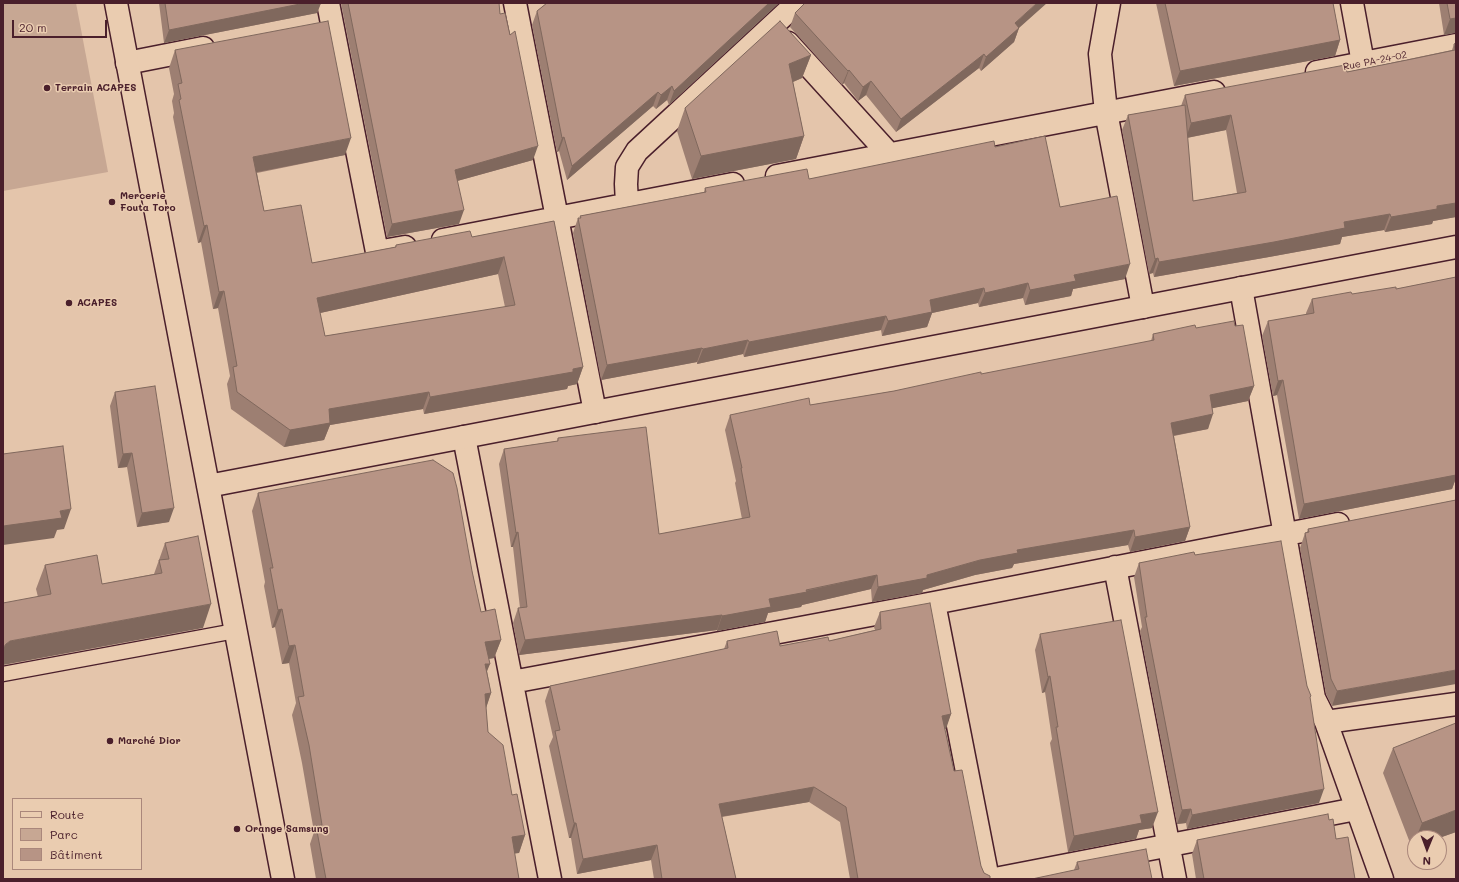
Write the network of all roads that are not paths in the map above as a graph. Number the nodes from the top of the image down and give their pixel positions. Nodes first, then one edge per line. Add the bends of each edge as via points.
1 (116, 3) edge
2 (797, 3) edge
3 (1108, 3) edge
4 (1352, 3) edge
5 (520, 6) edge
6 (330, 13) edge
7 (772, 26) junction
8 (309, 28) edge
9 (226, 44) edge
10 (1456, 45) edge
11 (127, 63) junction
12 (1364, 63) junction
13 (1301, 75) edge
14 (1231, 88) edge
15 (1106, 112) junction
16 (889, 154) junction
17 (626, 204) junction
18 (557, 218) junction
19 (1456, 247) edge
20 (1241, 288) junction
21 (1143, 307) junction
22 (595, 412) junction
23 (464, 437) junction
24 (208, 486) junction
25 (1354, 521) edge
26 (1284, 534) junction
27 (1115, 567) junction
28 (934, 603) junction
29 (235, 631) junction
30 (3, 674) edge
31 (512, 682) junction
32 (1456, 704) edge
33 (1326, 722) junction
34 (1356, 809) junction
35 (1168, 844) junction
36 (283, 879) edge
37 (550, 879) edge
38 (988, 879) edge
39 (995, 879) edge
40 (1175, 879) edge
41 (1382, 879) edge

1 - 11 street
2 - 7 street
3 - 15 street via 1100,54
4 - 12 street
5 - 18 street
6 - 8 street
6 - 18 street via 377,252
7 - 16 street
7 - 17 street via 637,151 627,167
9 - 11 street
10 - 12 street, Rue PA-24-02
11 - 24 street
12 - 13 street, Rue PA-24-02
14 - 15 street
15 - 16 street
15 - 21 street
16 - 17 street
17 - 18 street
18 - 22 street
19 - 20 street
20 - 21 street
20 - 26 street
21 - 22 street
22 - 23 street
23 - 24 street
23 - 31 street
24 - 29 street
25 - 26 street
26 - 27 street
26 - 33 street via 1314,698
27 - 28 street
27 - 35 street
28 - 31 street
28 - 38 street
29 - 30 lane
29 - 36 street
31 - 37 street
32 - 33 street
33 - 34 street
34 - 35 street
34 - 41 street
35 - 39 street
35 - 40 street

